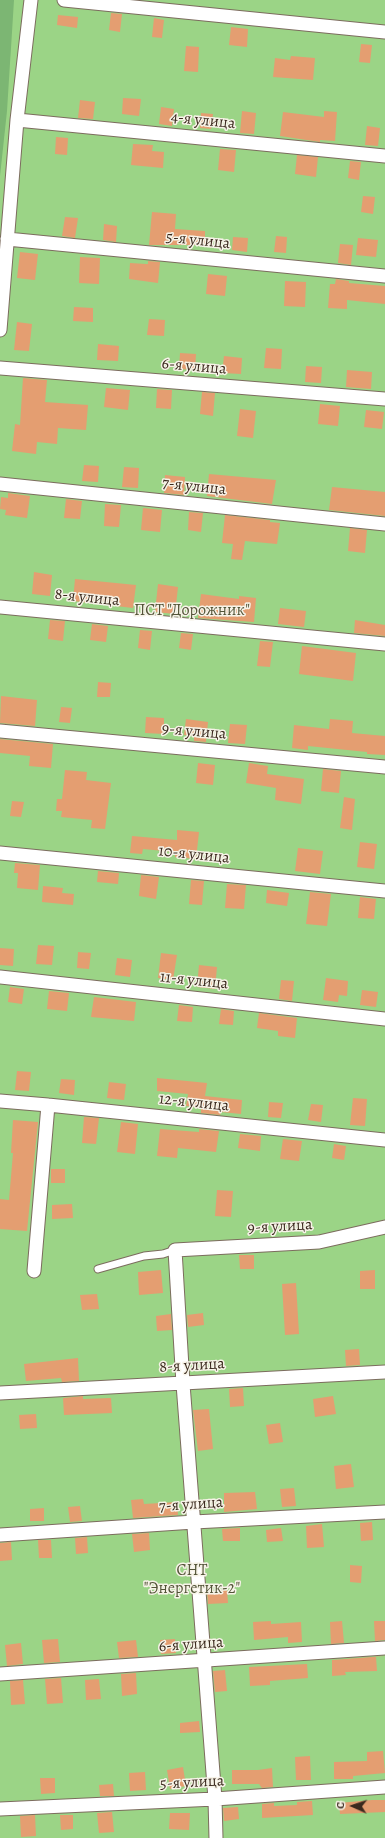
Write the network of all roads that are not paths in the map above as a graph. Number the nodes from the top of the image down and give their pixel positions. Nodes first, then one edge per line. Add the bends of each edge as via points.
1 (31, 0) edge
2 (64, 0) edge
3 (385, 32) edge
4 (17, 120) junction
5 (385, 156) edge
6 (7, 239) junction
7 (385, 276) edge
8 (0, 330) edge
9 (0, 368) edge
10 (385, 399) edge
11 (0, 484) edge
12 (385, 524) edge
13 (0, 607) edge
14 (385, 644) edge
15 (0, 731) edge
16 (385, 767) edge
17 (0, 853) edge
18 (385, 891) edge
19 (0, 977) edge
20 (385, 1019) edge
21 (0, 1101) edge
22 (48, 1105) junction
23 (385, 1140) edge
24 (385, 1227) edge
25 (175, 1250) junction
26 (98, 1269) dead end
27 (34, 1271) dead end
28 (385, 1372) edge
29 (183, 1384) junction
30 (0, 1393) edge
31 (385, 1512) edge
32 (194, 1522) junction
33 (0, 1535) edge
34 (385, 1648) edge
35 (204, 1661) junction
36 (0, 1674) edge
37 (385, 1787) edge
38 (215, 1799) junction
39 (0, 1809) edge
40 (216, 1838) edge

1 - 4 street
2 - 3 street
4 - 5 street, 4-я улица
4 - 6 street
6 - 7 street, 5-я улица
6 - 8 street
9 - 10 street, 6-я улица
11 - 12 street, 7-я улица
13 - 14 street, 8-я улица
15 - 16 street, 9-я улица
17 - 18 street, 10-я улица
19 - 20 street, 11-я улица
21 - 22 street, 12-я улица
22 - 23 street, 12-я улица
22 - 27 street
24 - 25 street, 9-я улица via 319,1242
25 - 26 lane
25 - 29 street
28 - 29 street, 8-я улица
29 - 30 street, 8-я улица
29 - 32 street
31 - 32 street, 7-я улица
32 - 33 street, 7-я улица
32 - 35 street
34 - 35 street, 6-я улица
35 - 36 street, 6-я улица
35 - 38 street
37 - 38 street, 5-я улица
38 - 39 street, 5-я улица
38 - 40 street

